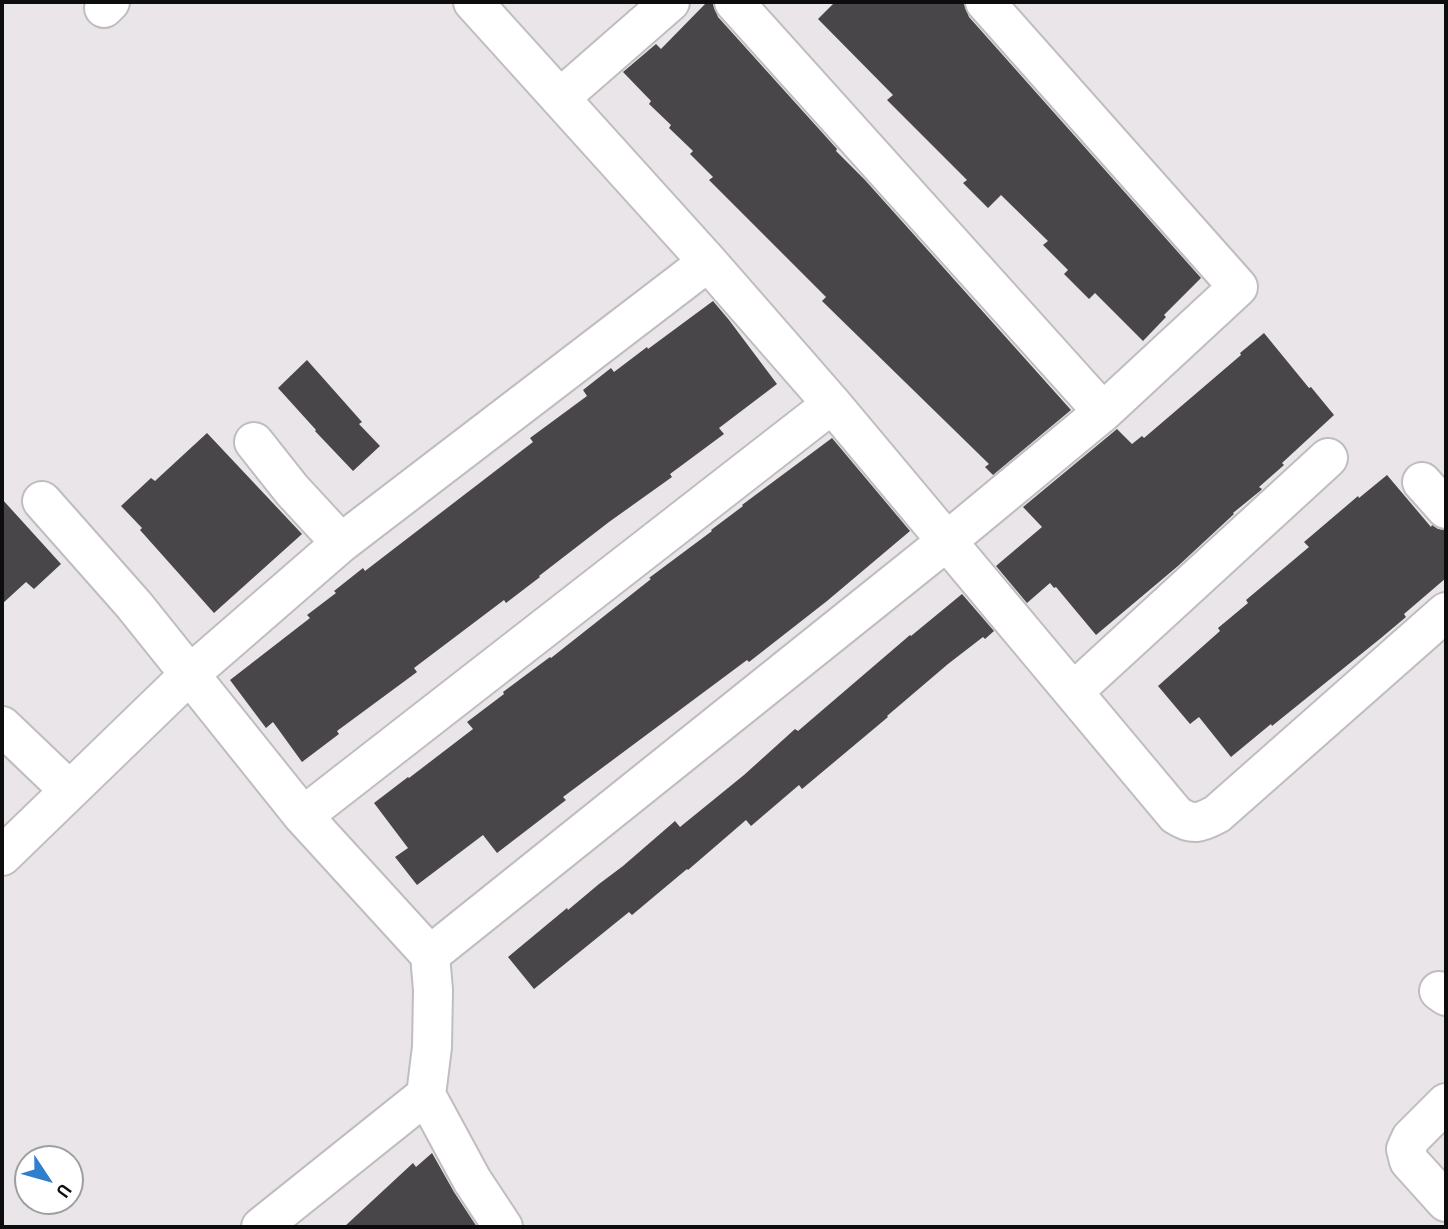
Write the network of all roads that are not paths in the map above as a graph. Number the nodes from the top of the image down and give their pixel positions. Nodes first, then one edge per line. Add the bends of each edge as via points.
1 (473, 2) edge
2 (670, 2) edge
3 (734, 2) edge
4 (985, 2) edge
5 (560, 98) junction
6 (708, 262) junction
7 (832, 404) junction
8 (1103, 412) junction
9 (254, 442) dead end
10 (1328, 458) dead end
11 (42, 501) dead end
12 (947, 541) junction
13 (341, 543) junction
14 (1446, 612) edge
15 (189, 674) junction
16 (1073, 692) junction
17 (2, 726) edge
18 (69, 790) junction
19 (303, 816) junction
20 (2, 856) edge
21 (429, 955) junction
22 (426, 1095) junction
23 (1446, 1103) edge
24 (1446, 1202) edge
25 (261, 1227) edge
26 (503, 1227) edge

1 - 5 street
2 - 5 street
3 - 8 street
4 - 8 street via 1238,287
5 - 6 street
6 - 7 street
6 - 13 street
7 - 12 street
7 - 19 street
8 - 12 street
9 - 13 street
10 - 16 street
11 - 15 street
12 - 16 street
12 - 21 street
13 - 15 street
14 - 16 street via 1217,814 1193,823 1176,815
15 - 18 street
15 - 19 street
17 - 18 street
18 - 20 street
19 - 21 street
21 - 22 street via 432,1047
22 - 25 street
22 - 26 street
23 - 24 street via 1406,1149 1409,1160

